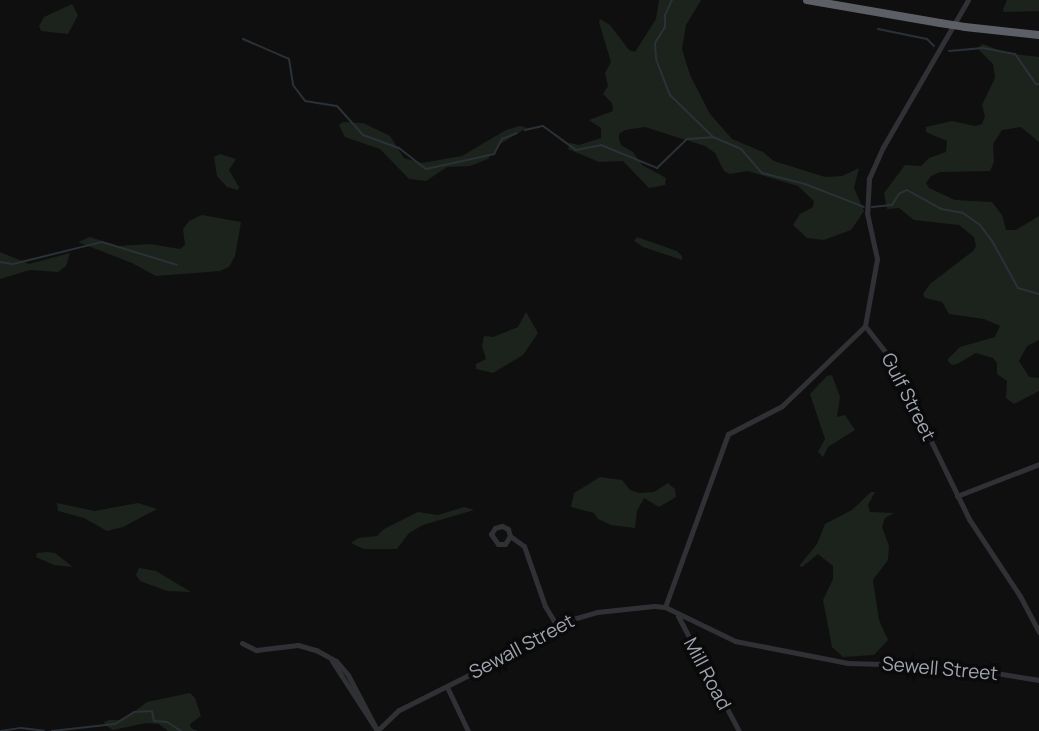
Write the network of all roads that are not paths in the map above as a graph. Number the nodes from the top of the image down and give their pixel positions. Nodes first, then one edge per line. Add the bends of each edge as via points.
1 (807, 0) edge
2 (968, 0) edge
3 (1039, 35) edge
4 (865, 326) junction
5 (1039, 464) edge
6 (957, 496) junction
7 (510, 536) dead end
8 (665, 607) junction
9 (678, 615) junction
10 (557, 626) junction
11 (1039, 632) edge
12 (242, 643) dead end
13 (1039, 680) edge
14 (447, 687) junction
15 (377, 731) edge
16 (468, 731) edge
17 (738, 731) edge

1 - 3 highway, bridge
2 - 4 street via 883,147 869,180 867,212 877,259
4 - 6 street, Gulf Street via 891,359
4 - 8 street via 802,390 773,413 732,431 724,440
5 - 6 street
6 - 11 street, Gulf Street
7 - 10 street via 527,551 545,606
8 - 9 street
8 - 10 street, Sewall Street via 597,612
9 - 13 street, Sewell Street via 735,641 859,664 952,666
9 - 17 street, Mill Road
10 - 14 street, Sewall Street
12 - 15 street via 256,650 298,645 331,659
14 - 15 street, Sewall Street via 399,710
14 - 16 street

